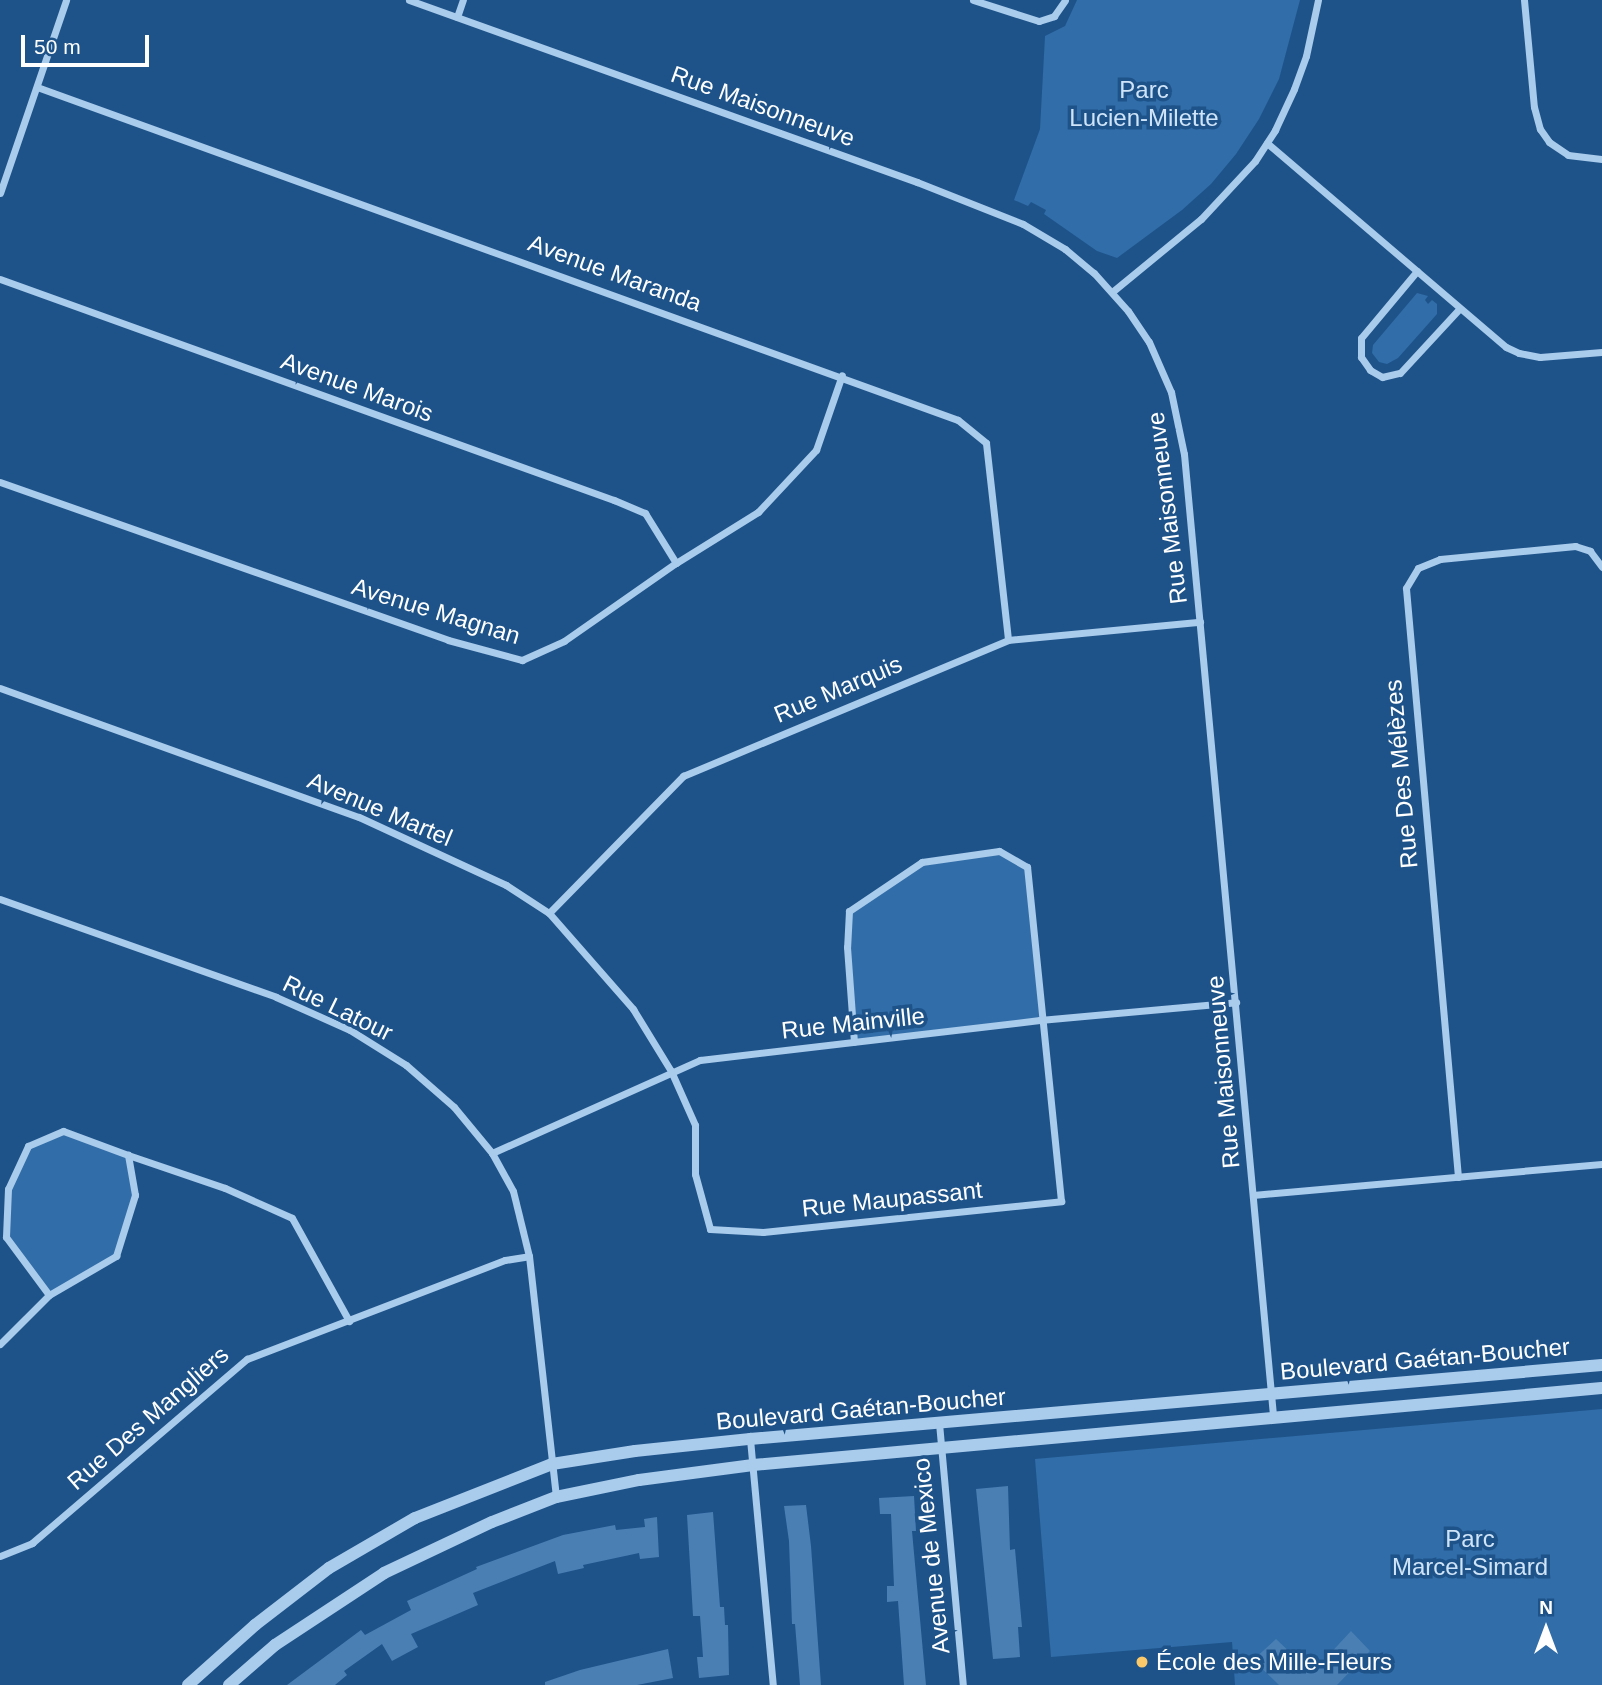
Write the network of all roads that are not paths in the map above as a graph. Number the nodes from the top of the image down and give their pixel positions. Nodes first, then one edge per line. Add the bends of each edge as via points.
1 (66, 0) edge
2 (410, 0) edge
3 (463, 0) edge
4 (973, 0) edge
5 (1065, 0) edge
6 (1318, 0) edge
7 (1524, 0) edge
8 (457, 17) junction
9 (37, 87) junction
10 (1267, 143) junction
11 (1602, 159) edge
12 (0, 193) edge
13 (1416, 271) junction
14 (0, 279) edge
15 (1112, 292) junction
16 (1459, 309) junction
17 (1602, 352) edge
18 (842, 375) junction
19 (0, 482) edge
20 (676, 563) junction
21 (1602, 567) edge
22 (1200, 622) junction
23 (1008, 640) junction
24 (0, 688) edge
25 (0, 899) edge
26 (549, 913) junction
27 (1236, 1002) junction
28 (1040, 1020) junction
29 (854, 1042) junction
30 (671, 1072) junction
31 (492, 1153) junction
32 (128, 1155) junction
33 (1602, 1164) edge
34 (1458, 1177) junction
35 (1253, 1195) junction
36 (528, 1256) junction
37 (49, 1295) junction
38 (349, 1321) junction
39 (0, 1344) edge
40 (1602, 1365) edge
41 (1602, 1388) edge
42 (1271, 1393) junction
43 (1273, 1416) junction
44 (939, 1423) junction
45 (750, 1439) junction
46 (939, 1447) junction
47 (552, 1464) junction
48 (753, 1465) junction
49 (556, 1497) junction
50 (0, 1556) edge
51 (188, 1685) edge
52 (229, 1685) edge
53 (773, 1685) edge
54 (963, 1685) edge

1 - 9 street
2 - 8 street, Rue Maisonneuve
3 - 8 street
4 - 5 street via 1040,21 1054,16
6 - 10 street via 1300,72
7 - 11 street via 1540,129 1568,155
8 - 15 street, Rue Maisonneuve via 998,213 1058,244
9 - 12 street
9 - 18 street, Avenue Maranda
10 - 13 street
10 - 15 street via 1213,207
13 - 16 street
13 - 16 street via 1361,338 1361,357 1373,373 1387,377 1400,373
14 - 20 street, Avenue Marois via 645,513
15 - 22 street, Rue Maisonneuve via 1153,348 1178,415
16 - 17 street via 1519,354 1540,357
18 - 20 street, Avenue Magnan via 816,450 758,512
18 - 23 street, Avenue Maranda via 958,419 986,443
19 - 20 street, Avenue Magnan via 448,640 522,660 565,641
21 - 34 street, Rue Des Mélèzes via 1590,551 1575,546 1440,559 1418,568 1406,588
22 - 23 street, Rue Marquis
22 - 27 street, Rue Maisonneuve
23 - 26 street, Rue Marquis via 682,776
24 - 26 street, Avenue Martel via 359,817 506,885
25 - 31 street, Rue Latour via 276,997 350,1030 406,1065 454,1107
26 - 30 street, Avenue Martel via 633,1009
27 - 28 street, Rue Mainville
27 - 35 street, Rue Maisonneuve
28 - 29 street, Rue Mainville
28 - 29 street via 1027,867 999,851 922,862 849,911
28 - 30 street, Rue Maupassant via 1061,1201 763,1232 710,1229 695,1174 695,1125
29 - 30 street, Rue Mainville via 700,1060
30 - 31 street, Rue Mainville
31 - 36 street, Rue Latour via 513,1191
32 - 37 street via 135,1195 116,1256
32 - 37 street via 63,1130 28,1146 8,1189 6,1237
32 - 38 street via 225,1188 292,1219
33 - 34 street
34 - 35 street
35 - 42 street, Rue Maisonneuve
36 - 38 street, Rue Des Mangliers via 505,1260
36 - 47 street, Rue Latour
37 - 39 street
38 - 50 street, Rue Des Mangliers via 247,1359 32,1543
40 - 42 street, Boulevard Gaétan-Boucher
41 - 43 street, Boulevard Gaétan-Boucher
42 - 43 street, Rue Maisonneuve
42 - 44 street, Boulevard Gaétan-Boucher
43 - 46 street, Boulevard Gaétan-Boucher
44 - 45 street, Boulevard Gaétan-Boucher
44 - 46 street, Avenue de Mexico
45 - 47 street, Boulevard Gaétan-Boucher
45 - 48 street
46 - 48 street, Boulevard Gaétan-Boucher
46 - 54 street, Avenue de Mexico
47 - 49 street, Rue Latour
47 - 51 street, Boulevard Gaétan-Boucher via 415,1518 329,1568
48 - 49 street, Boulevard Gaétan-Boucher
48 - 53 street
49 - 52 street, Boulevard Gaétan-Boucher via 384,1573 275,1645

